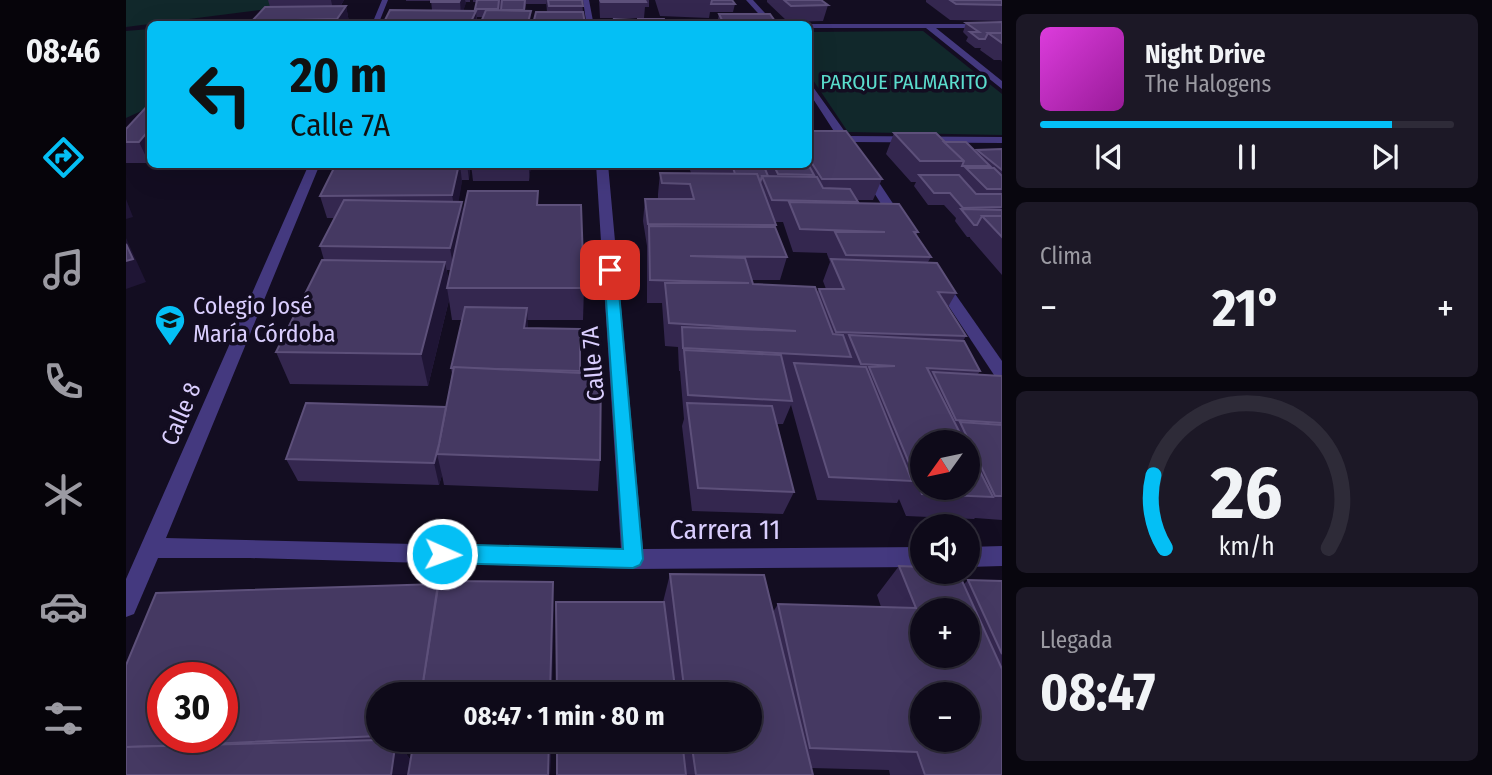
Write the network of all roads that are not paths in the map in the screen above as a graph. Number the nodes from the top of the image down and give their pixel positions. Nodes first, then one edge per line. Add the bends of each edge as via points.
1 (385, 0) edge
2 (586, 0) edge
3 (749, 0) edge
4 (376, 21) edge
5 (590, 21) edge
6 (769, 21) edge
7 (812, 26) edge
8 (928, 26) junction
9 (1002, 26) edge
10 (1002, 86) edge
11 (812, 89) edge
12 (812, 139) edge
13 (843, 139) junction
14 (1002, 140) edge
15 (313, 168) edge
16 (602, 168) edge
17 (911, 239) edge
18 (934, 273) edge
19 (1002, 374) edge
20 (150, 548) junction
21 (1002, 556) edge
22 (910, 557) edge
23 (980, 557) edge
24 (633, 559) junction
25 (126, 606) edge

1 - 4 street
2 - 5 street
3 - 6 street
7 - 8 street
8 - 9 street
8 - 10 street
11 - 13 street
12 - 13 street
13 - 14 street
13 - 17 street
15 - 20 street, Calle 8
16 - 24 street, Calle 7A
18 - 19 street
20 - 24 street, Carrera 11
20 - 25 street, Calle 8
21 - 23 street
22 - 24 street, Carrera 11

